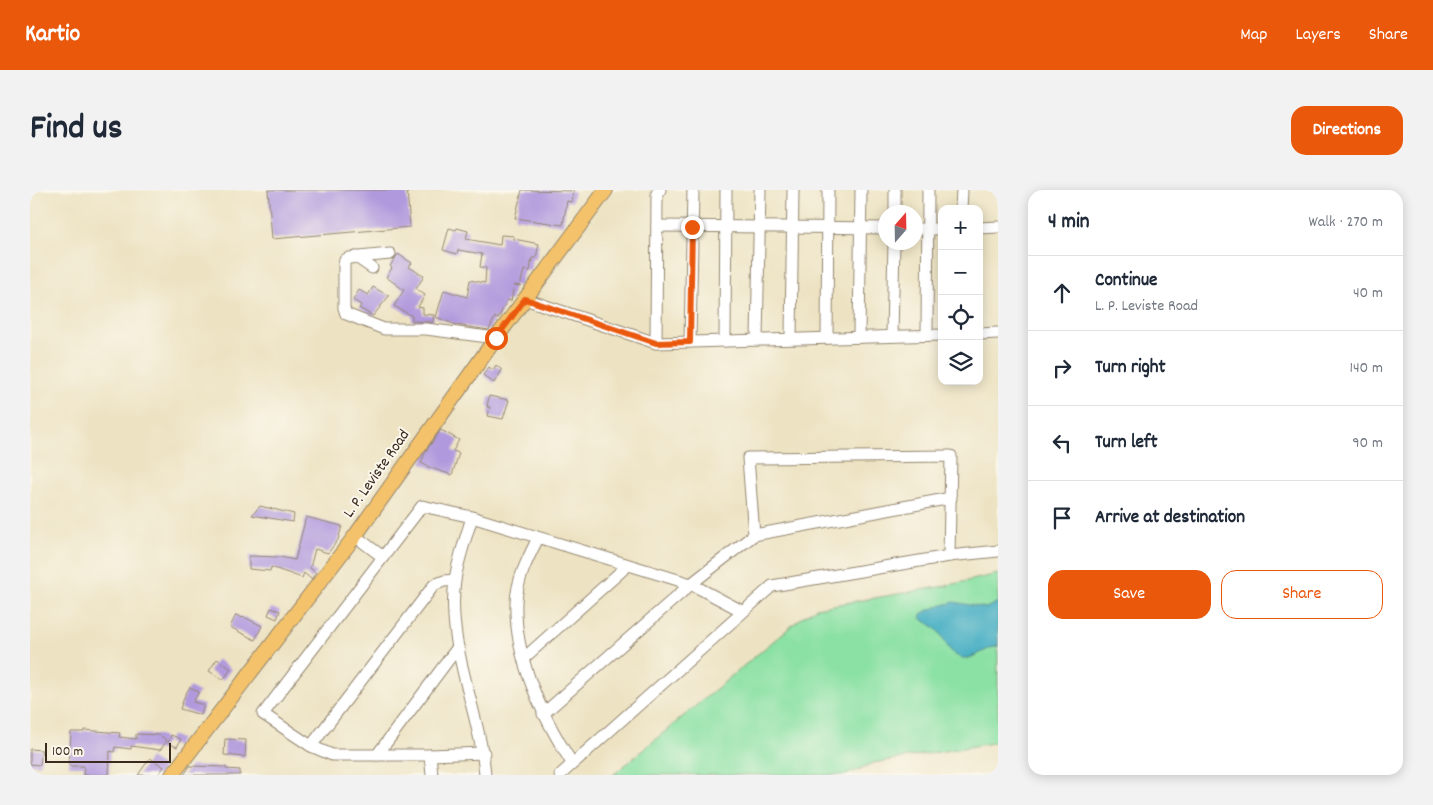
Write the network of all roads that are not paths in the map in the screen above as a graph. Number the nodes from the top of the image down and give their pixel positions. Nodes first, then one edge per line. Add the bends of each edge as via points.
1 (606, 190) edge
2 (660, 190) edge
3 (693, 190) edge
4 (726, 190) edge
5 (760, 190) edge
6 (793, 190) edge
7 (828, 190) edge
8 (861, 190) edge
9 (895, 190) edge
10 (928, 190) edge
11 (962, 190) edge
12 (895, 205) edge
13 (961, 205) edge
14 (657, 226) junction
15 (692, 227) junction
16 (726, 227) junction
17 (759, 227) junction
18 (793, 227) junction
19 (998, 227) edge
20 (828, 228) junction
21 (860, 228) junction
22 (878, 228) edge
23 (983, 228) edge
24 (923, 229) edge
25 (928, 229) junction
26 (938, 229) edge
27 (894, 250) edge
28 (390, 254) dead end
29 (356, 257) junction
30 (372, 268) dead end
31 (525, 299) junction
32 (998, 333) edge
33 (983, 334) edge
34 (927, 335) junction
35 (938, 335) edge
36 (892, 336) junction
37 (859, 337) junction
38 (496, 338) junction
39 (827, 338) junction
40 (791, 339) junction
41 (757, 340) junction
42 (725, 341) junction
43 (690, 342) junction
44 (656, 343) junction
45 (950, 498) junction
46 (472, 518) junction
47 (354, 536) junction
48 (754, 536) junction
49 (538, 538) junction
50 (998, 551) edge
51 (949, 556) junction
52 (383, 557) junction
53 (627, 566) junction
54 (455, 580) junction
55 (690, 584) junction
56 (742, 611) junction
57 (458, 647) junction
58 (524, 658) junction
59 (543, 714) junction
60 (311, 746) junction
61 (484, 753) junction
62 (377, 755) junction
63 (430, 755) junction
64 (572, 763) junction
65 (172, 775) edge
66 (432, 775) edge
67 (485, 775) edge
68 (560, 775) edge

1 - 31 main road, L. P. Leviste Road
2 - 14 street via 657,194
3 - 15 street
4 - 16 street
5 - 17 street
6 - 18 street
7 - 20 street
8 - 21 street
9 - 12 street
10 - 25 street
11 - 13 street
14 - 15 street
14 - 44 street
15 - 16 street
15 - 43 street
16 - 17 street
16 - 42 street
17 - 18 street
17 - 41 street
18 - 20 street
18 - 40 street
19 - 23 street
20 - 21 street
20 - 39 street
21 - 22 street
21 - 37 street
24 - 25 street
25 - 26 street
25 - 34 street
27 - 36 street
28 - 29 street
29 - 30 street
29 - 38 street via 347,258 344,264 344,311 349,316 384,329 426,328
31 - 38 main road, L. P. Leviste Road
31 - 44 street
32 - 33 street
34 - 35 street
34 - 36 street
36 - 37 street
37 - 39 street
38 - 47 main road, L. P. Leviste Road
39 - 40 street
40 - 41 street
41 - 42 street
42 - 43 street
43 - 44 street
45 - 48 street
45 - 48 street via 952,456 748,458
45 - 51 street
46 - 49 street
46 - 52 street via 422,506
46 - 54 street
47 - 52 street
47 - 65 main road, L. P. Leviste Road
48 - 55 street
49 - 53 street
49 - 58 street via 524,565 516,601
50 - 51 street
51 - 56 street via 772,586
52 - 60 street via 263,714
53 - 55 street
53 - 58 street
54 - 57 street via 454,614
54 - 60 street via 434,585
55 - 56 street
55 - 59 street
56 - 64 street
57 - 61 street
57 - 62 street
58 - 59 street
59 - 64 street
60 - 62 street via 332,755
61 - 63 street
61 - 67 street
62 - 63 street
63 - 66 street
64 - 68 street

